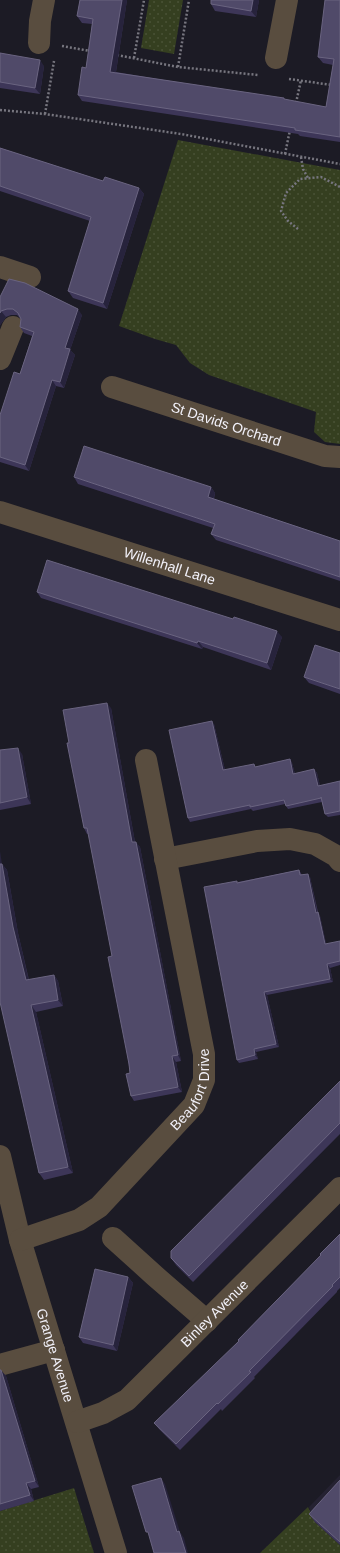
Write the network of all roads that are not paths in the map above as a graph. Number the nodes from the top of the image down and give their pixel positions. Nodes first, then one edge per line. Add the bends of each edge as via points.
1 (44, 0) edge
2 (287, 0) edge
3 (40, 43) road end
4 (270, 67) road end
5 (0, 267) edge
6 (30, 277) dead end
7 (13, 328) dead end
8 (0, 359) edge
9 (112, 387) dead end
10 (340, 457) edge
11 (0, 512) edge
12 (340, 620) edge
13 (146, 760) dead end
14 (166, 860) junction
15 (340, 861) edge
16 (0, 1156) edge
17 (340, 1188) edge
18 (113, 1238) dead end
19 (20, 1240) junction
20 (207, 1321) junction
21 (54, 1350) junction
22 (0, 1365) edge
23 (76, 1422) junction
24 (116, 1553) edge

1 - 3 street via 40,21
2 - 4 street
5 - 6 street
7 - 8 street
9 - 10 street, St Davids Orchard via 325,456
11 - 12 street, Willenhall Lane
13 - 14 street, Beaufort Drive
14 - 15 street via 257,841 290,839 315,844
14 - 19 street, Beaufort Drive via 204,1054 204,1080 194,1105 99,1207 79,1220
16 - 19 street, Grange Avenue
17 - 20 street, Binley Avenue
18 - 20 street
19 - 21 street, Grange Avenue
20 - 23 street, Binley Avenue via 127,1400 103,1413
21 - 22 street
21 - 23 street, Grange Avenue
23 - 24 street, Grange Avenue

